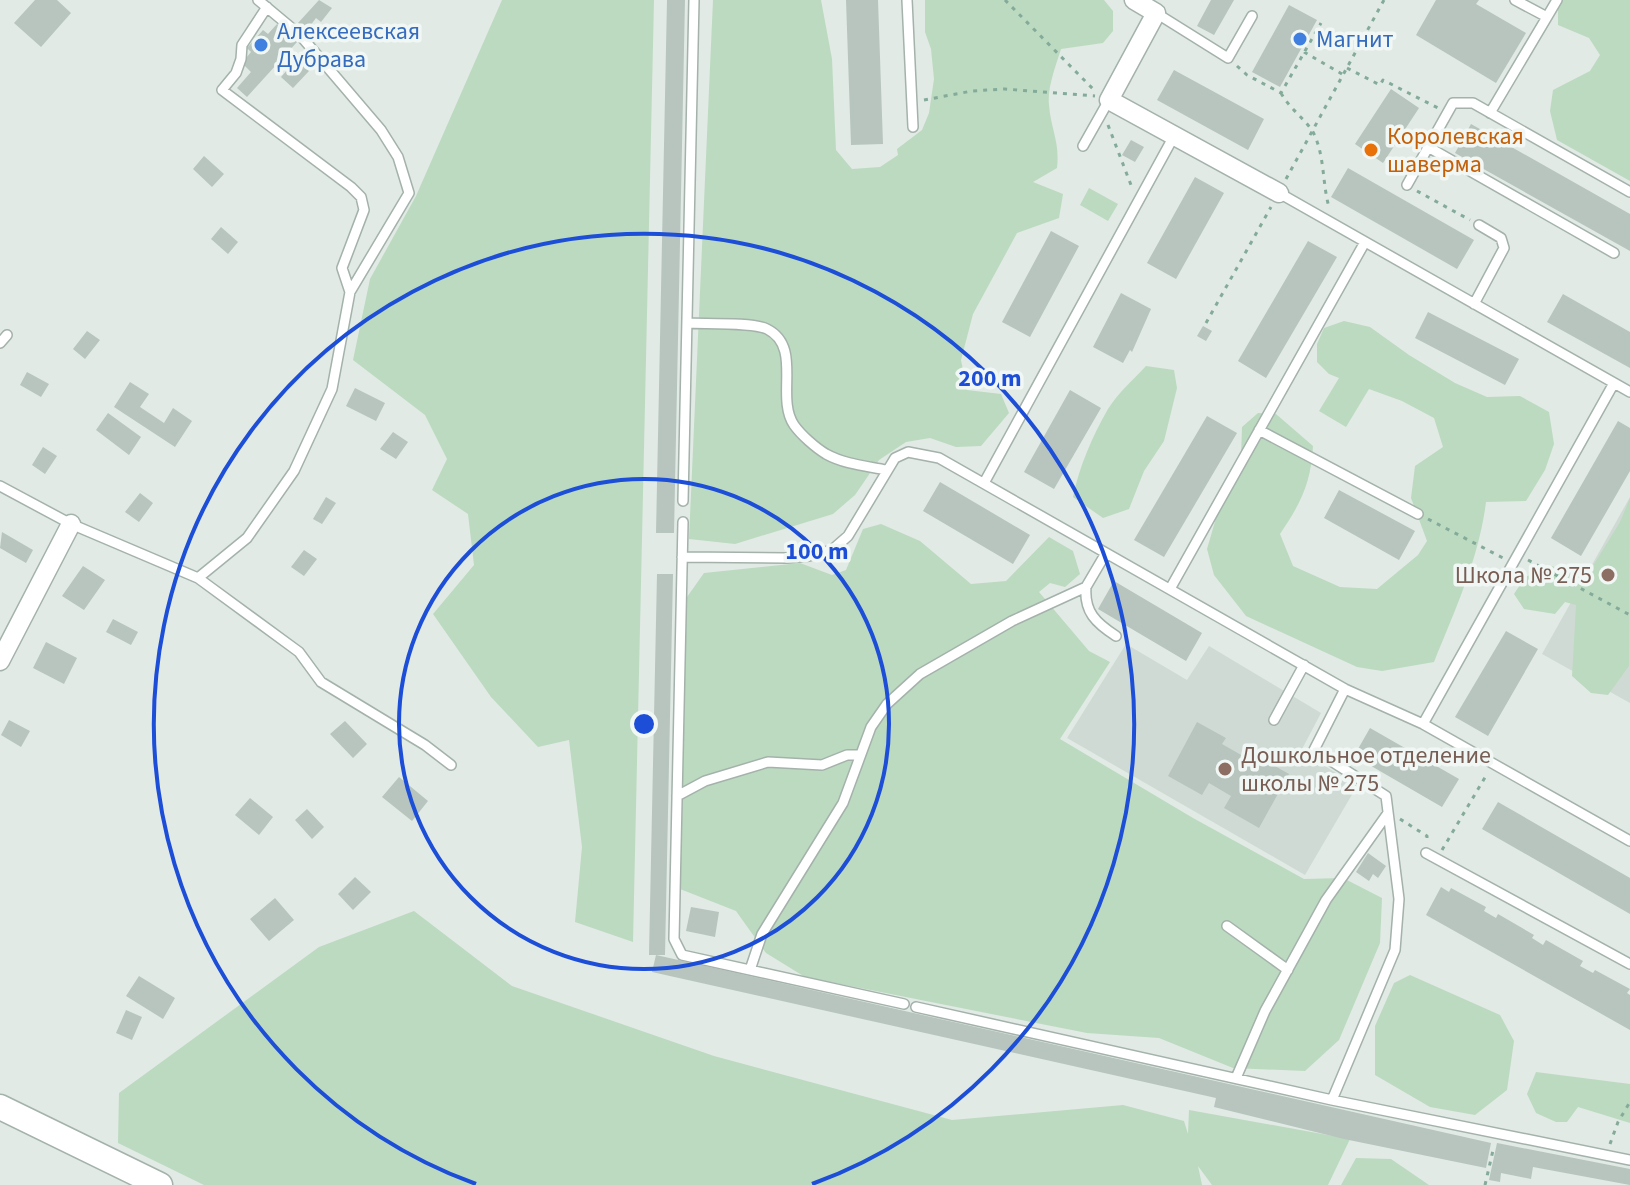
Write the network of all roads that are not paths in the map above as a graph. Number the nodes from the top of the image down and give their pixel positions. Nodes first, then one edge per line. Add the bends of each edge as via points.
1 (694, 0) edge
2 (907, 0) edge
3 (1134, 0) edge
4 (1515, 0) edge
5 (1557, 0) edge
6 (261, 2) edge
7 (1156, 13) junction
8 (1252, 16) dead end
9 (1547, 17) junction
10 (1106, 105) junction
11 (1490, 113) junction
12 (913, 127) dead end
13 (1174, 136) junction
14 (1083, 146) dead end
15 (1428, 147) junction
16 (1407, 185) road end
17 (1630, 192) edge
18 (1279, 193) joint
19 (1479, 225) road end
20 (1365, 242) junction
21 (1614, 253) dead end
22 (350, 292) junction
23 (1474, 304) junction
24 (687, 323) junction
25 (1614, 383) junction
26 (1630, 392) edge
27 (1259, 430) junction
28 (886, 470) junction
29 (984, 483) junction
30 (0, 486) edge
31 (683, 501) dead end
32 (1418, 514) road end
33 (683, 522) dead end
34 (71, 524) junction
35 (1106, 553) junction
36 (682, 557) junction
37 (198, 578) junction
38 (1086, 587) junction
39 (1170, 589) junction
40 (1116, 636) dead end
41 (0, 661) edge
42 (1304, 665) junction
43 (1345, 689) junction
44 (1274, 720) dead end
45 (1423, 724) junction
46 (860, 755) junction
47 (451, 765) dead end
48 (677, 796) junction
49 (1388, 813) junction
50 (1630, 841) edge
51 (1426, 853) road end
52 (1227, 926) dead end
53 (1630, 964) edge
54 (750, 970) junction
55 (1288, 970) junction
56 (904, 1004) dead end
57 (916, 1007) dead end
58 (1236, 1078) junction
59 (1332, 1100) junction
60 (0, 1107) edge
61 (1630, 1160) edge
62 (160, 1185) edge

1 - 24 lane
2 - 12 lane
3 - 7 street
4 - 9 lane
5 - 9 lane
6 - 22 lane via 300,35 398,157 409,193
6 - 22 lane via 236,73 222,90 361,197 364,210 342,268
7 - 8 lane via 1228,58
7 - 10 street
9 - 11 lane
10 - 13 street
10 - 14 lane
11 - 15 lane via 1473,103 1453,103
11 - 17 lane
13 - 18 street
13 - 29 lane
15 - 16 lane
15 - 21 lane
18 - 20 lane
19 - 23 lane via 1501,238 1504,248
20 - 23 lane
20 - 27 lane
22 - 37 lane via 332,389 294,471 247,538
23 - 25 lane
24 - 28 lane via 764,327 775,334 784,348 793,424 826,454
24 - 31 lane
25 - 26 lane
25 - 45 lane
27 - 32 lane
27 - 39 lane
28 - 29 lane via 895,458 921,453
28 - 36 lane via 848,536 832,550 787,558
29 - 35 lane
30 - 34 lane
33 - 36 lane
34 - 37 lane
34 - 41 street
35 - 38 lane
35 - 39 lane
36 - 48 lane
37 - 47 lane via 299,652 321,682
38 - 40 lane via 1090,614
38 - 46 lane via 1012,621 920,674 887,704
39 - 42 lane
42 - 43 lane
42 - 44 lane
43 - 45 lane
43 - 49 lane via 1314,750 1386,796
45 - 50 lane
46 - 48 lane via 822,765 768,762 705,781
46 - 54 lane via 843,803 762,934
48 - 54 lane via 674,939 682,955
49 - 55 lane via 1326,900
49 - 59 lane via 1399,899 1395,950
51 - 53 lane
52 - 55 lane
54 - 56 lane
55 - 58 lane
57 - 58 lane
58 - 59 lane
59 - 61 lane
60 - 62 street

